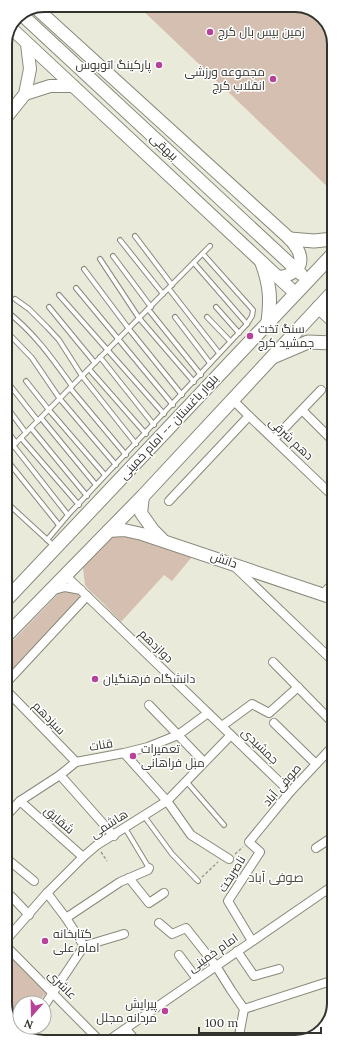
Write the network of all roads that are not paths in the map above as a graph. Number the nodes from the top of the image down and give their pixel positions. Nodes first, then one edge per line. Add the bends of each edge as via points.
1 (41, 12) edge
2 (25, 18) edge
3 (14, 31) edge
4 (27, 44) junction
5 (73, 86) junction
6 (25, 94) junction
7 (12, 110) edge
8 (135, 236) dead end
9 (290, 239) junction
10 (120, 240) dead end
11 (327, 240) edge
12 (210, 246) dead end
13 (203, 254) junction
14 (113, 256) dead end
15 (100, 259) dead end
16 (327, 260) edge
17 (194, 263) junction
18 (262, 263) junction
19 (84, 269) dead end
20 (296, 270) junction
21 (277, 277) junction
22 (308, 280) junction
23 (171, 287) junction
24 (76, 288) dead end
25 (295, 293) junction
26 (163, 294) junction
27 (60, 296) dead end
28 (327, 298) edge
29 (15, 299) dead end
30 (50, 306) dead end
31 (216, 306) dead end
32 (149, 308) junction
33 (318, 308) junction
34 (12, 315) edge
35 (327, 316) edge
36 (175, 317) dead end
37 (207, 317) dead end
38 (139, 318) junction
39 (268, 322) junction
40 (247, 324) junction
41 (129, 329) junction
42 (239, 333) junction
43 (12, 337) edge
44 (118, 339) junction
45 (230, 341) junction
46 (327, 343) edge
47 (108, 350) junction
48 (219, 352) junction
49 (100, 358) junction
50 (270, 358) junction
51 (95, 363) junction
52 (210, 363) junction
53 (89, 369) junction
54 (201, 375) junction
55 (82, 376) junction
56 (26, 381) dead end
57 (194, 382) junction
58 (12, 386) edge
59 (71, 387) junction
60 (321, 390) dead end
61 (182, 395) junction
62 (60, 399) junction
63 (233, 400) junction
64 (173, 405) junction
65 (49, 410) junction
66 (302, 410) junction
67 (12, 414) edge
68 (164, 414) junction
69 (249, 416) junction
70 (39, 420) junction
71 (154, 425) junction
72 (31, 428) junction
73 (26, 433) junction
74 (146, 434) junction
75 (327, 435) edge
76 (21, 438) junction
77 (12, 439) edge
78 (274, 440) junction
79 (15, 444) junction
80 (136, 444) junction
81 (12, 447) edge
82 (126, 455) junction
83 (116, 465) junction
84 (12, 466) edge
85 (105, 475) junction
86 (96, 485) junction
87 (327, 490) edge
88 (86, 496) junction
89 (143, 496) junction
90 (169, 502) dead end
91 (78, 505) junction
92 (12, 507) edge
93 (68, 515) junction
94 (59, 525) junction
95 (108, 531) junction
96 (163, 540) junction
97 (51, 543) junction
98 (83, 556) junction
99 (231, 562) junction
100 (65, 575) junction
101 (12, 592) edge
102 (84, 593) junction
103 (45, 596) junction
104 (327, 596) edge
105 (12, 630) edge
106 (327, 655) edge
107 (273, 662) dead end
108 (12, 676) edge
109 (298, 687) junction
110 (12, 696) edge
111 (149, 705) dead end
112 (208, 713) junction
113 (327, 717) edge
114 (274, 723) dead end
115 (222, 726) junction
116 (178, 735) junction
117 (231, 735) junction
118 (327, 752) edge
119 (124, 753) junction
120 (76, 762) junction
121 (204, 762) junction
122 (316, 764) junction
123 (60, 776) junction
124 (186, 781) junction
125 (290, 792) junction
126 (20, 801) junction
127 (167, 801) junction
128 (12, 810) edge
129 (144, 816) junction
130 (224, 825) dead end
131 (125, 828) junction
132 (114, 836) junction
133 (327, 841) edge
134 (250, 842) joint
135 (316, 848) dead end
136 (83, 857) junction
137 (229, 859) road end
138 (12, 863) edge
139 (149, 868) joint
140 (128, 878) junction
141 (34, 881) dead end
142 (198, 881) road end
143 (327, 890) edge
144 (164, 893) dead end
145 (47, 894) junction
146 (12, 897) edge
147 (29, 915) junction
148 (66, 918) junction
149 (159, 923) dead end
150 (12, 933) edge
151 (124, 934) dead end
152 (252, 941) junction
153 (84, 946) junction
154 (237, 951) junction
155 (12, 952) edge
156 (179, 955) dead end
157 (216, 966) junction
158 (279, 969) dead end
159 (197, 979) junction
160 (327, 982) edge
161 (53, 994) junction
162 (244, 1009) junction
163 (126, 1029) junction
164 (94, 1035) edge
165 (117, 1035) edge
166 (131, 1035) edge
167 (239, 1035) edge

1 - 9 main road, بیهقی
2 - 20 main road, بیهقی
3 - 4 main road, بیهقی
4 - 5 main road, بیهقی
4 - 6 main road via 30,69
5 - 6 main road via 50,86
5 - 18 main road, بیهقی
6 - 7 main road
8 - 23 lane
9 - 11 main road
9 - 20 main road, بیهقی via 300,256
10 - 26 lane
12 - 13 lane
13 - 17 lane
13 - 40 lane via 253,310
14 - 32 lane
15 - 38 lane
16 - 22 main road, بلوار باغستان -- امام خمینی
17 - 23 lane
17 - 40 lane
18 - 21 main road, بیهقی
18 - 39 main road via 270,289
19 - 41 lane
20 - 21 main road via 288,276
20 - 22 main road, بیهقی
21 - 25 main road, بیهقی
22 - 25 main road, بلوار باغستان -- امام خمینی
23 - 26 lane
23 - 48 lane
24 - 44 lane
25 - 39 main road, بلوار باغستان -- امام خمینی
26 - 32 lane
27 - 47 lane
28 - 33 main road
29 - 55 lane via 47,327
30 - 51 lane
31 - 42 lane
32 - 38 lane
32 - 54 lane
33 - 35 main road
33 - 50 main road
34 - 59 lane via 38,341
36 - 52 lane
37 - 45 lane
38 - 41 lane
38 - 57 lane
39 - 97 main road, بلوار باغستان -- امام خمینی
40 - 42 lane
41 - 44 lane
41 - 61 lane
42 - 45 lane
43 - 62 lane via 32,358
44 - 47 lane
44 - 64 lane
45 - 48 lane
46 - 50 main road via 308,342
47 - 49 lane
47 - 68 lane
48 - 52 lane
49 - 51 lane
49 - 71 lane
50 - 63 main road
51 - 53 lane
52 - 54 lane
53 - 55 lane
53 - 74 lane
54 - 57 lane
55 - 59 lane
55 - 80 lane
56 - 65 lane
57 - 61 lane
58 - 70 lane
59 - 62 lane
59 - 82 lane
60 - 66 street
61 - 64 lane
62 - 65 lane
62 - 83 lane
63 - 69 street, دهم شرقی
63 - 89 main road
64 - 68 lane
65 - 70 lane
65 - 85 lane
66 - 75 street
66 - 78 street
67 - 73 lane
68 - 71 lane
69 - 78 street, دهم شرقی
69 - 90 street
70 - 72 lane
70 - 86 lane
71 - 74 lane
72 - 73 lane
72 - 88 lane
73 - 76 lane
74 - 80 lane
76 - 79 lane
76 - 91 lane
77 - 79 lane
78 - 87 street, دهم شرقی
79 - 81 lane
79 - 93 lane
80 - 82 lane
82 - 83 lane
83 - 85 lane
84 - 94 lane
85 - 86 lane
86 - 88 lane
88 - 91 lane
89 - 95 main road
89 - 96 main road, دانش via 141,513
91 - 93 lane
92 - 97 lane
93 - 94 lane
94 - 97 lane
95 - 96 main road via 124,530
95 - 98 main road
96 - 99 main road, دانش
97 - 101 main road, بلوار باغستان -- امام خمینی
98 - 100 main road
98 - 102 street via 76,570 76,577
99 - 104 main road, دانش
99 - 106 street
100 - 102 street, دوازدهم
100 - 103 main road
102 - 103 street via 65,587 57,588
102 - 108 street
102 - 112 street, دوازدهم
103 - 105 main road
107 - 109 street
109 - 113 street
109 - 115 street via 269,713 252,704
110 - 120 street, سیزدهم
111 - 116 street
112 - 115 street, دوازدهم
112 - 116 street, قنات
114 - 122 street
115 - 117 street, دوازدهم
116 - 119 street, قنات
116 - 121 street
117 - 121 street, هاشمی
117 - 125 street, جمشیدی
118 - 122 street, صوفی آباد
119 - 120 street, قنات
119 - 127 street
120 - 123 street, قنات
121 - 124 street, هاشمی
122 - 125 street, صوفی آباد
123 - 126 street, قنات
123 - 132 street
124 - 127 street, هاشمی
124 - 130 lane
125 - 134 street, صوفی آباد
126 - 128 street, قنات
126 - 136 street, شقایق
127 - 129 street, هاشمی
127 - 137 street via 191,835
129 - 131 street, هاشمی
129 - 142 lane via 172,854
131 - 132 street, هاشمی
131 - 139 lane
132 - 136 street, هاشمی via 97,845
133 - 135 street
134 - 152 street, ناصربخت via 260,852 228,901
136 - 145 street, هاشمی
138 - 141 street
139 - 140 street
140 - 144 street via 149,904
140 - 148 street
143 - 152 street, امام خمینی
145 - 147 street, هاشمی
145 - 148 street
146 - 147 street
147 - 150 street, هاشمی
148 - 153 street
149 - 157 street via 172,934 186,928
151 - 153 street
152 - 154 street, امام خمینی
153 - 161 street
154 - 157 street, امام خمینی
154 - 158 street via 254,976
155 - 161 street, عاشری
156 - 159 street
157 - 159 street, امام خمینی
157 - 162 street
159 - 163 street, امام خمینی
160 - 162 street
161 - 164 street, عاشری
162 - 167 street
163 - 165 street, امام خمینی
163 - 166 street

